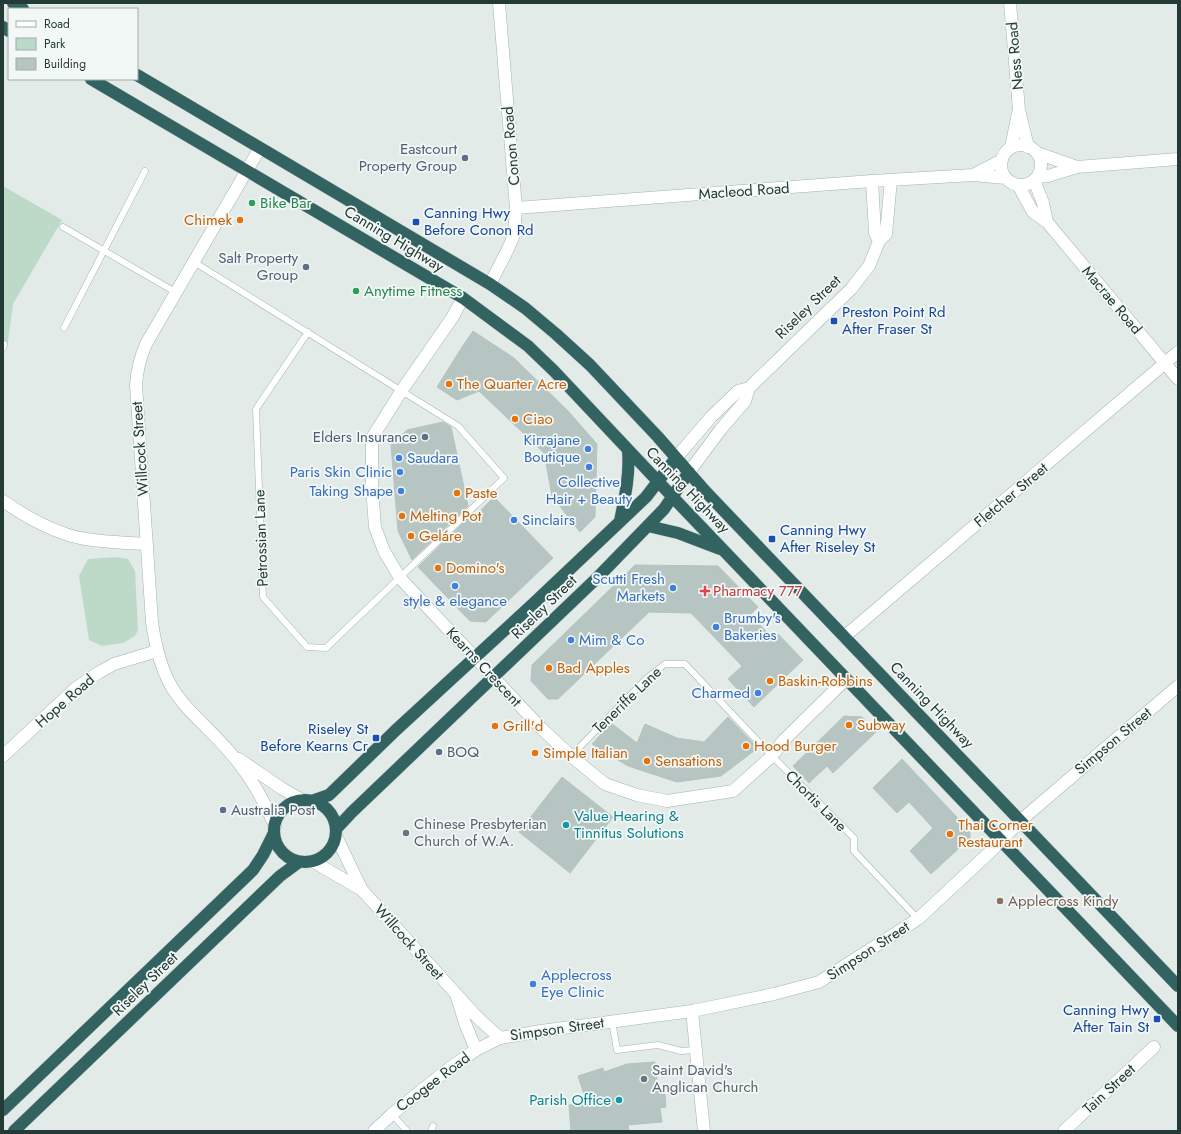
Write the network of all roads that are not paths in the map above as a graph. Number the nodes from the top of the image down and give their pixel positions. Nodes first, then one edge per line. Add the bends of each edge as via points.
1 (499, 3) edge
2 (1010, 3) edge
3 (138, 76) edge
4 (93, 80) edge
5 (1019, 110) junction
6 (260, 148) junction
7 (1011, 148) junction
8 (1033, 150) junction
9 (1178, 159) edge
10 (1002, 160) junction
11 (1077, 167) junction
12 (247, 170) junction
13 (145, 171) dead end
14 (973, 175) junction
15 (1006, 178) junction
16 (1036, 178) junction
17 (891, 180) junction
18 (872, 181) junction
19 (1018, 185) junction
20 (516, 208) junction
21 (1047, 222) junction
22 (62, 227) dead end
23 (879, 241) junction
24 (104, 251) junction
25 (194, 262) junction
26 (490, 284) junction
27 (177, 293) junction
28 (463, 298) junction
29 (64, 328) dead end
30 (308, 332) junction
31 (1178, 352) edge
32 (1165, 364) junction
33 (1178, 379) edge
34 (749, 388) junction
35 (402, 390) junction
36 (628, 450) junction
37 (676, 458) junction
38 (689, 472) junction
39 (658, 482) junction
40 (672, 497) junction
41 (3, 500) edge
42 (620, 521) junction
43 (648, 526) junction
44 (147, 544) junction
45 (723, 550) junction
46 (400, 578) junction
47 (844, 637) junction
48 (157, 651) junction
49 (476, 657) junction
50 (494, 677) junction
51 (846, 678) junction
52 (1178, 686) edge
53 (233, 755) junction
54 (3, 756) edge
55 (571, 756) junction
56 (772, 756) junction
57 (307, 800) junction
58 (1020, 821) junction
59 (274, 829) junction
60 (336, 832) junction
61 (1000, 841) junction
62 (299, 862) junction
63 (314, 862) junction
64 (362, 890) junction
65 (918, 919) junction
66 (1178, 986) edge
67 (457, 994) junction
68 (692, 1011) junction
69 (612, 1021) junction
70 (1178, 1026) edge
71 (500, 1038) junction
72 (1154, 1047) dead end
73 (476, 1050) junction
74 (696, 1050) junction
75 (3, 1110) edge
76 (392, 1114) junction
77 (14, 1131) edge
78 (374, 1131) edge
79 (407, 1131) edge
80 (704, 1131) edge
81 (1064, 1131) edge

1 - 20 street, Conon Road
2 - 5 street, Ness Road
3 - 6 highway, Canning Highway
4 - 12 highway, Canning Highway
5 - 7 street, Ness Road
5 - 8 street, Ness Road
6 - 12 street, Willcock Street
6 - 26 highway, Canning Highway
7 - 8 street via 1019,145
7 - 10 street
8 - 11 street
8 - 16 street via 1040,158 1041,165
9 - 11 street
10 - 14 street, Macleod Road
10 - 15 street via 1001,169
11 - 16 street
12 - 25 street, Willcock Street
12 - 28 highway, Canning Highway
13 - 24 lane
14 - 15 street, Macleod Road
14 - 17 street, Macleod Road
15 - 19 street
16 - 19 street via 1030,183
16 - 21 street, Macrae Road
17 - 18 street, Macleod Road
17 - 23 street, Riseley Street via 886,234
18 - 20 street, Macleod Road
18 - 23 street via 875,233
19 - 21 street, Macrae Road via 1033,212
20 - 26 street, Conon Road via 514,235
21 - 32 street, Macrae Road
22 - 24 lane
23 - 34 street, Riseley Street via 868,266 851,289
24 - 27 lane
24 - 29 lane
25 - 27 street, Willcock Street
25 - 30 lane
26 - 37 highway, Canning Highway via 525,308 556,334 590,366
27 - 44 street, Willcock Street via 146,344 137,369
28 - 35 street, Kearns Crescent
28 - 36 highway, Canning Highway via 528,346
30 - 35 lane
30 - 46 lane, Petrossian Lane via 256,409 263,598 307,647 326,648
31 - 32 street, Fletcher Street
32 - 33 street, Macrae Road
32 - 47 street, Fletcher Street
34 - 37 street, Riseley Street via 738,391 711,417
34 - 38 street, Riseley Street via 745,401
35 - 46 street, Kearns Crescent via 372,438 375,527 384,551
35 - 46 lane, Petrossian Lane via 458,426 504,478
36 - 39 highway, Canning Highway
36 - 42 highway via 630,466
37 - 38 highway, Canning Highway
37 - 39 highway, Riseley Street
38 - 40 highway, Riseley Street
38 - 47 highway, Canning Highway
39 - 40 highway, Canning Highway
39 - 42 highway, Riseley Street
40 - 43 highway, Riseley Street
40 - 45 highway, Canning Highway
41 - 44 street via 20,513 73,536
42 - 49 highway, Riseley Street
43 - 45 highway via 678,533
43 - 50 highway, Riseley Street
44 - 48 street, Willcock Street via 152,622
45 - 51 highway, Canning Highway
46 - 49 street, Kearns Crescent
47 - 58 highway, Canning Highway
48 - 53 street, Willcock Street via 172,687 184,704
48 - 54 street, Hope Road via 114,664 76,688
49 - 50 street, Kearns Crescent
49 - 57 highway, Riseley Street via 329,795
50 - 55 street, Kearns Crescent
50 - 60 highway, Riseley Street
51 - 56 street, Kearns Crescent via 782,742
51 - 61 highway, Canning Highway
52 - 58 street, Simpson Street
53 - 57 street, Willcock Street via 281,788
53 - 59 street, Willcock Street via 268,808
55 - 56 street, Kearns Crescent via 604,784 637,795 667,801 733,791
55 - 56 lane, Teneriffe Lane via 647,678 665,664 685,664
56 - 65 lane, Chortis Lane via 854,838 854,851
57 - 59 highway, Riseley Street via 295,802 284,808 277,818
57 - 60 highway via 324,806 332,815
58 - 61 street, Simpson Street
58 - 66 highway, Canning Highway
59 - 62 highway via 277,845 287,857
59 - 75 highway, Riseley Street via 263,855 253,870
60 - 63 highway, Riseley Street via 332,848 324,857
60 - 64 street, Willcock Street
61 - 65 street, Simpson Street
61 - 70 highway, Canning Highway
62 - 63 highway
62 - 77 highway, Riseley Street via 282,874
63 - 64 street, Willcock Street
64 - 67 street, Willcock Street
65 - 68 street, Simpson Street via 819,982
67 - 71 street, Willcock Street
67 - 73 street, Willcock Street
68 - 69 street, Simpson Street
68 - 74 street
69 - 71 street, Simpson Street
69 - 74 lane via 617,1050 658,1045 681,1052
71 - 73 street, Simpson Street
72 - 81 street, Tain Street
73 - 76 street, Coogee Road via 451,1066
74 - 80 street
76 - 78 street, Coogee Road
76 - 79 lane

